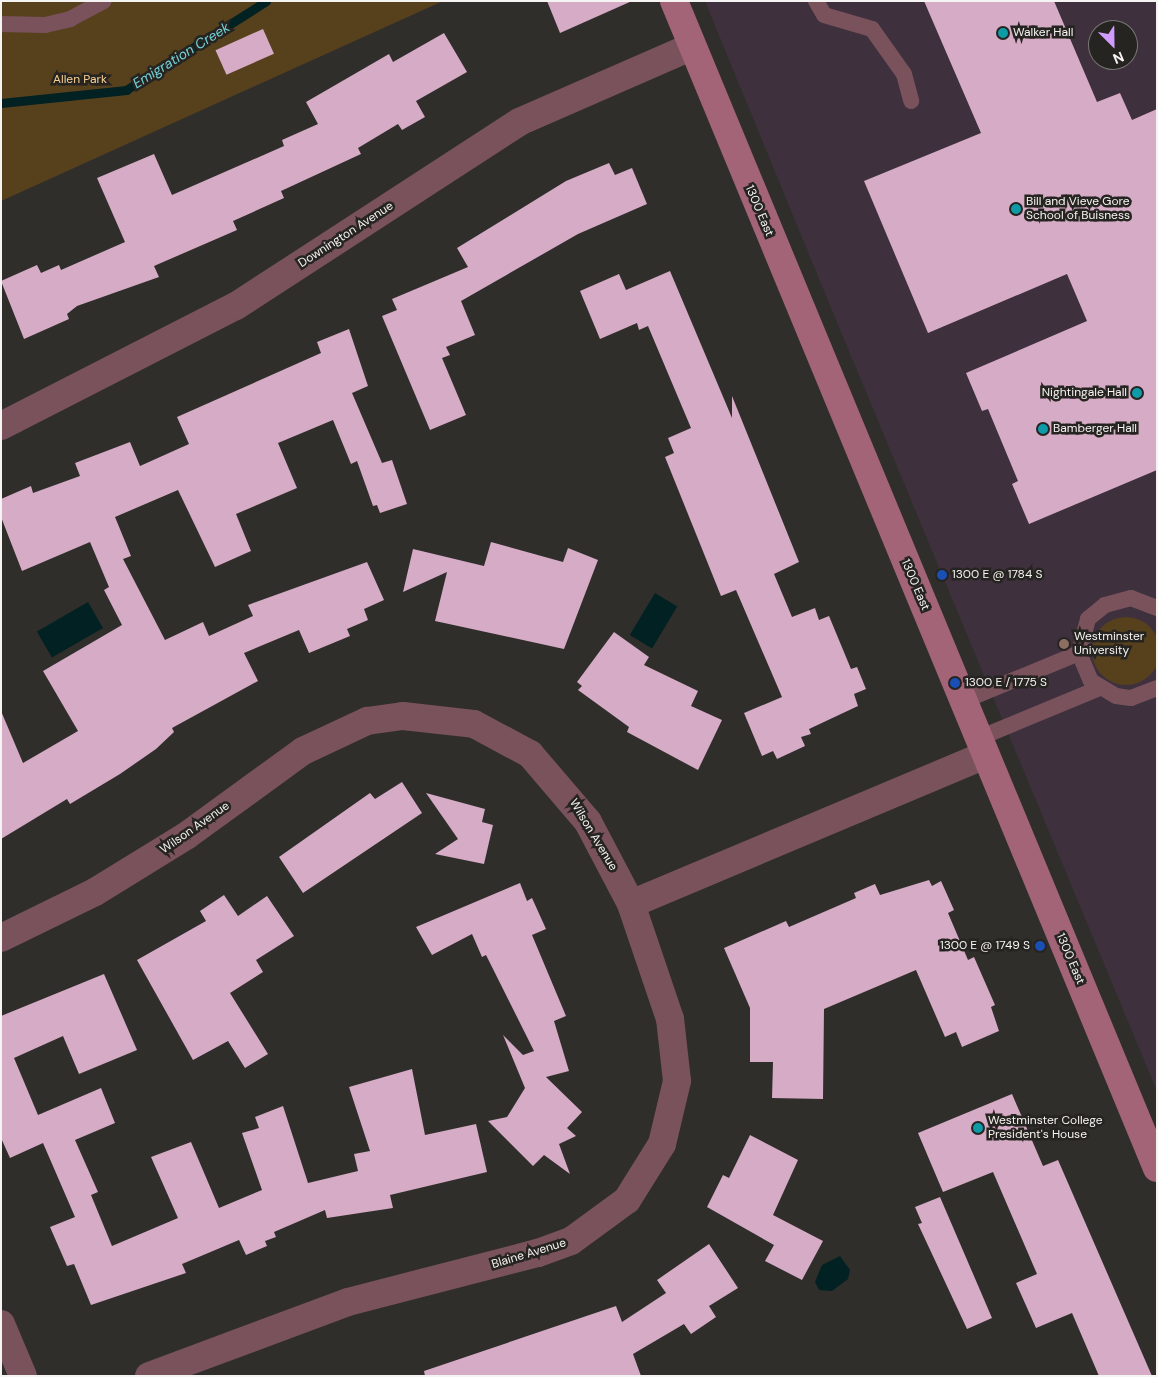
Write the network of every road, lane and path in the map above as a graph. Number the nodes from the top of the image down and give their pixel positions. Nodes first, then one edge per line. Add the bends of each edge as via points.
1 (104, 1) edge
2 (674, 1) edge
3 (816, 1) edge
4 (1, 24) edge
5 (691, 47) junction
6 (911, 101) dead end
7 (1, 426) edge
8 (1157, 608) edge
9 (1079, 652) junction
10 (1100, 688) junction
11 (1157, 688) edge
12 (963, 701) junction
13 (982, 746) junction
14 (631, 904) junction
15 (1, 938) edge
16 (1157, 1168) edge
17 (1, 1324) edge
18 (23, 1376) edge
19 (149, 1376) edge

1 - 4 lane via 70,19 45,25
2 - 5 main road, 1300 East
3 - 6 lane via 824,15 872,29 904,74
5 - 7 street, Downington Avenue via 518,122 236,306
5 - 12 main road, 1300 East
8 - 9 lane via 1131,598 1105,605 1088,619
9 - 10 lane via 1082,666
9 - 12 lane
10 - 11 lane via 1131,698
10 - 13 lane
12 - 13 main road, 1300 East
13 - 14 street
13 - 16 main road, 1300 East
14 - 15 street, Wilson Avenue via 588,822 530,754 474,724 403,716 334,733 140,866
14 - 19 street, Blaine Avenue via 670,1019 677,1081 662,1144 627,1200 571,1241 538,1253 348,1302
17 - 18 street

